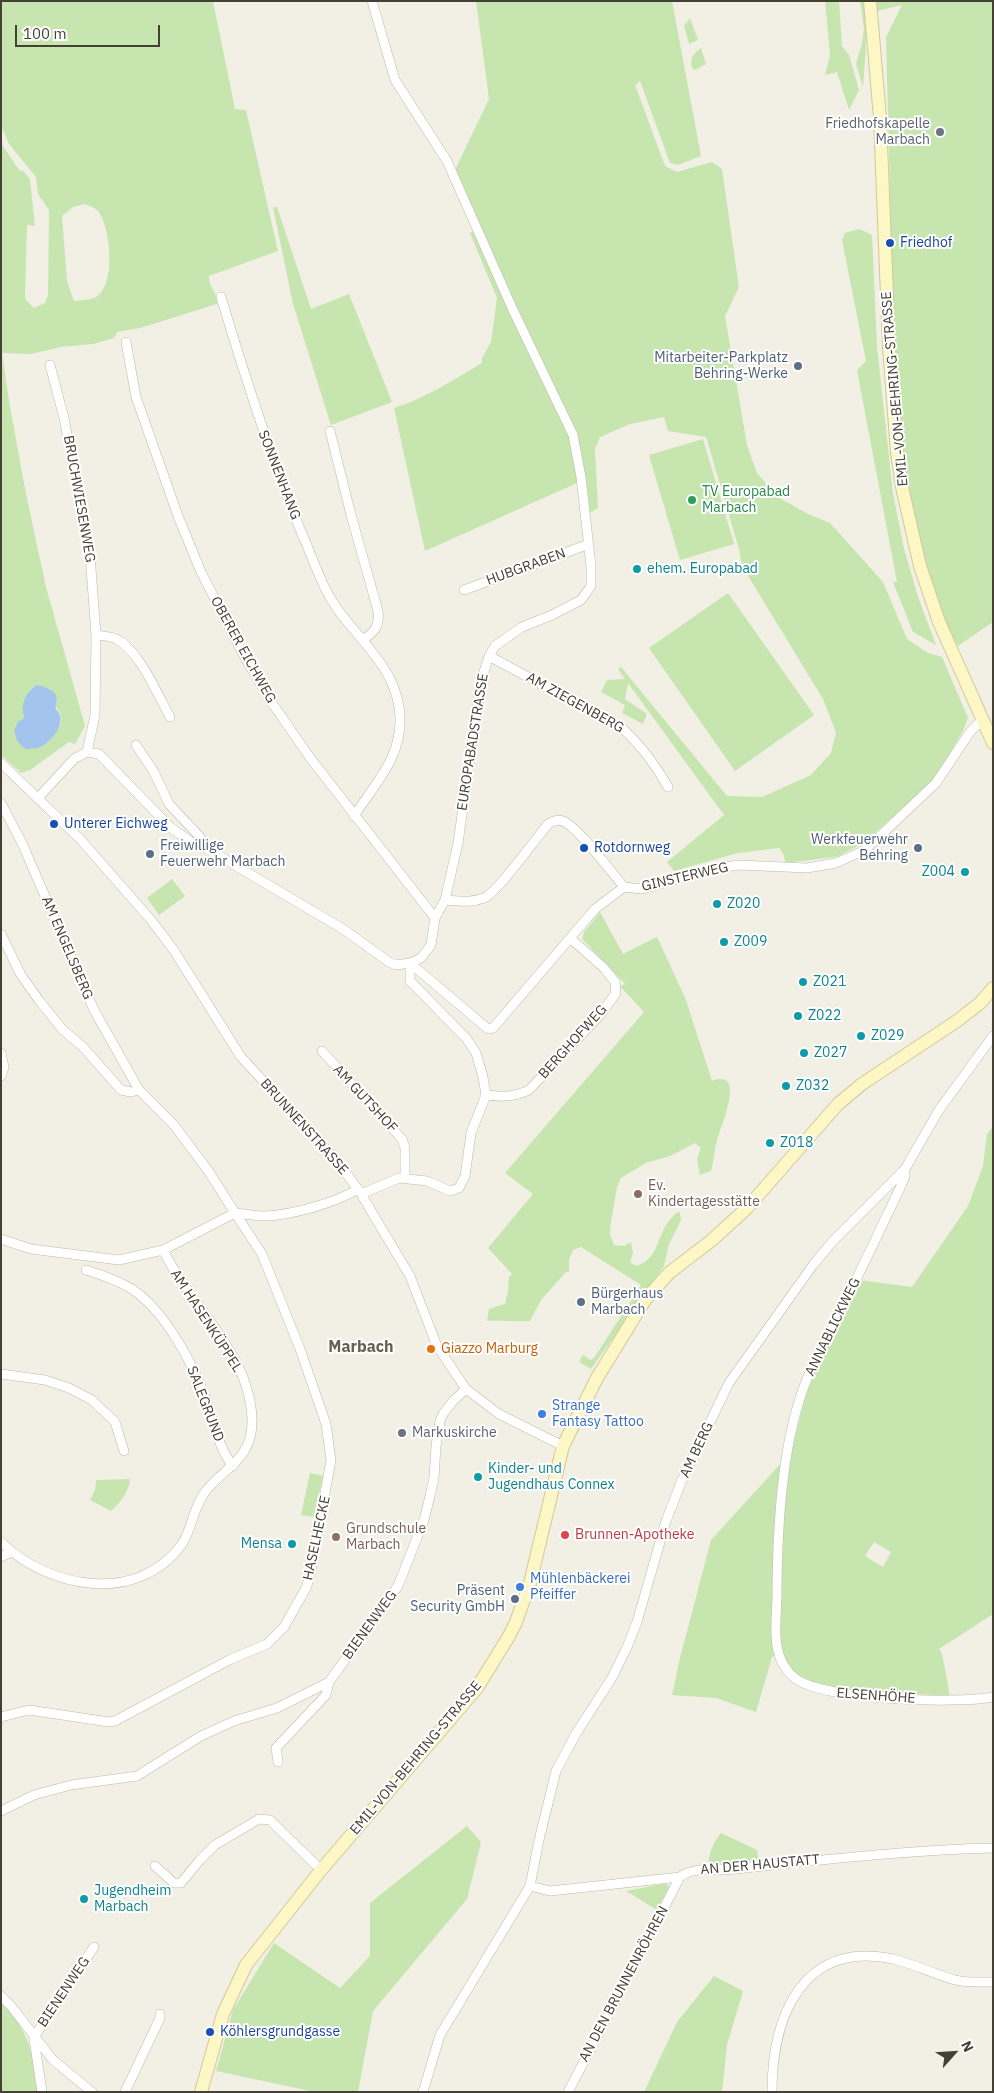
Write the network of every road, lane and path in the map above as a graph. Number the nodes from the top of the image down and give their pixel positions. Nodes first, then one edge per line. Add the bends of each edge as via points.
1 (372, 1) edge
2 (870, 1) edge
3 (221, 297) dead end
4 (126, 342) dead end
5 (50, 365) dead end
6 (330, 431) dead end
7 (589, 544) junction
8 (464, 590) dead end
9 (96, 635) junction
10 (363, 640) junction
11 (489, 656) junction
12 (170, 717) dead end
13 (982, 720) junction
14 (993, 743) edge
15 (136, 745) dead end
16 (86, 752) junction
17 (1, 762) edge
18 (668, 787) dead end
19 (38, 798) junction
20 (1, 802) edge
21 (354, 816) junction
22 (204, 847) junction
23 (624, 887) junction
24 (445, 900) junction
25 (435, 918) junction
26 (1, 934) edge
27 (570, 938) junction
28 (410, 964) junction
29 (993, 988) edge
30 (993, 1036) edge
31 (322, 1051) dead end
32 (1, 1053) edge
33 (1, 1076) edge
34 (139, 1090) junction
35 (486, 1095) junction
36 (905, 1169) junction
37 (405, 1178) junction
38 (359, 1191) junction
39 (235, 1213) junction
40 (1, 1240) edge
41 (163, 1250) junction
42 (86, 1270) dead end
43 (1, 1374) edge
44 (466, 1389) junction
45 (563, 1446) junction
46 (124, 1451) dead end
47 (232, 1466) junction
48 (1, 1542) edge
49 (12, 1552) junction
50 (1, 1557) edge
51 (777, 1651) joint
52 (329, 1682) junction
53 (993, 1697) edge
54 (1, 1717) edge
55 (278, 1762) dead end
56 (1, 1811) edge
57 (993, 1848) edge
58 (155, 1866) dead end
59 (321, 1870) junction
60 (680, 1877) junction
61 (530, 1886) junction
62 (94, 1947) dead end
63 (993, 1982) edge
64 (1, 1996) edge
65 (160, 2014) dead end
66 (34, 2037) junction
67 (42, 2092) edge
68 (92, 2092) edge
69 (125, 2092) edge
70 (201, 2092) edge
71 (423, 2092) edge
72 (568, 2092) edge
73 (772, 2092) edge

1 - 7 street, EUROPABADSTRASSE via 395,80 446,161 573,435
2 - 13 main road, EMIL-VON-BEHRING-STRASSE via 880,118 889,347 902,487 920,566 939,622
3 - 10 street, SONNENHANG via 276,472 325,589 337,611
4 - 21 street, OBERER EICHWEG via 136,397 147,432 212,595 270,700
5 - 9 street, BRUCHWIESENWEG via 82,506 90,555
6 - 10 street via 378,611 378,626
7 - 8 street, HUBGRABEN
7 - 11 street, EUROPABADSTRASSE via 591,586 580,600 552,616 522,627 495,646
9 - 12 street via 118,640 129,649
9 - 16 street, BRUCHWIESENWEG via 95,715
10 - 21 street, SONNENHANG via 394,689 400,732 391,761
11 - 18 street, AM ZIEGENBERG via 622,728 640,744
11 - 24 street, EUROPABADSTRASSE via 481,681 458,843
13 - 14 main road, EMIL-VON-BEHRING-STRASSE
13 - 23 street, GINSTERWEG via 970,732 936,783 865,850 836,863 807,868 738,865 642,889
15 - 22 street via 170,804 200,837
16 - 19 street via 74,760
16 - 22 street via 98,754 180,836
17 - 19 street, BRUNNENSTRASSE
19 - 38 street, BRUNNENSTRASSE via 80,839 151,920 241,1057 336,1160
20 - 34 street, AM ENGELSBERG via 94,1010
21 - 25 street, OBERER EICHWEG
22 - 28 street via 343,929 389,962
23 - 24 street via 575,831 559,820 548,824 486,898 468,902
23 - 27 street, GINSTERWEG via 596,909
24 - 25 street, EUROPABADSTRASSE
25 - 28 street via 431,945 421,958
26 - 34 street via 21,975 62,1029 122,1090
27 - 28 street, GINSTERWEG via 493,1028 488,1029
27 - 35 street, BERGHOFWEG via 604,968 615,982 616,993 600,1016 529,1090 502,1097
28 - 35 street via 410,981 455,1024 476,1053
29 - 45 main road, EMIL-VON-BEHRING-STRASSE via 957,1021 862,1084 838,1104 746,1208 669,1274 630,1323 597,1378
30 - 36 street, ANNABLICKWEG via 939,1110
31 - 37 street, AM GUTSHOF via 402,1139
32 - 33 street via 4,1067
34 - 39 street, AM ENGELSBERG via 174,1125
35 - 37 street via 471,1133 465,1176 459,1188 450,1191 427,1181
36 - 51 street, ANNABLICKWEG via 900,1188 802,1393 789,1442 780,1508
36 - 61 street, AM BERG via 813,1265 729,1383 669,1513 628,1645 556,1771
37 - 38 street
38 - 39 street via 301,1210 265,1216
38 - 44 street, BRUNNENSTRASSE via 410,1276 437,1346
39 - 41 street
39 - 54 street, HASELHECKE via 262,1254 326,1424 331,1460 306,1588 284,1626 267,1644 229,1660 121,1718 109,1722 29,1710
40 - 41 street via 31,1249 119,1260
41 - 47 street, AM HASENKÜPPEL via 173,1272 238,1364 246,1383 252,1428 246,1449
42 - 47 street, SALEGRUND via 134,1290 170,1329 197,1378 218,1441
43 - 46 street via 45,1380 92,1400 115,1422
44 - 45 street, BRUNNENSTRASSE via 499,1414
44 - 52 street, BIENENWEG via 453,1401 440,1421 434,1478 424,1520 398,1586
45 - 59 main road, EMIL-VON-BEHRING-STRASSE via 530,1583 509,1636 477,1688
47 - 49 street, AM HASENKÜPPEL via 204,1494 183,1543 163,1565 144,1577 113,1584 72,1581 39,1569
48 - 49 street, AM HASENKÜPPEL
49 - 50 street
51 - 53 street, ELSENHÖHE via 796,1679 830,1692 947,1701
52 - 55 street, BIENENWEG via 326,1695 276,1748
52 - 56 street via 277,1708 234,1721 201,1736 137,1776 71,1785 34,1795
57 - 60 street, AN DER HAUSTATT via 821,1859 690,1872
58 - 59 street via 174,1883 181,1883 216,1845 264,1818 270,1820
59 - 70 main road, EMIL-VON-BEHRING-STRASSE via 246,1965 223,2014
60 - 61 street, AN DER HAUSTATT via 550,1891
60 - 72 street, AN DEN BRUNNENRÖHREN
61 - 71 street via 440,2036
62 - 66 street, BIENENWEG
63 - 73 street via 957,1980 877,1957 852,1957 826,1965 799,1988 783,2020 774,2058
64 - 66 street
65 - 69 street
66 - 67 street
66 - 68 street via 53,2060

